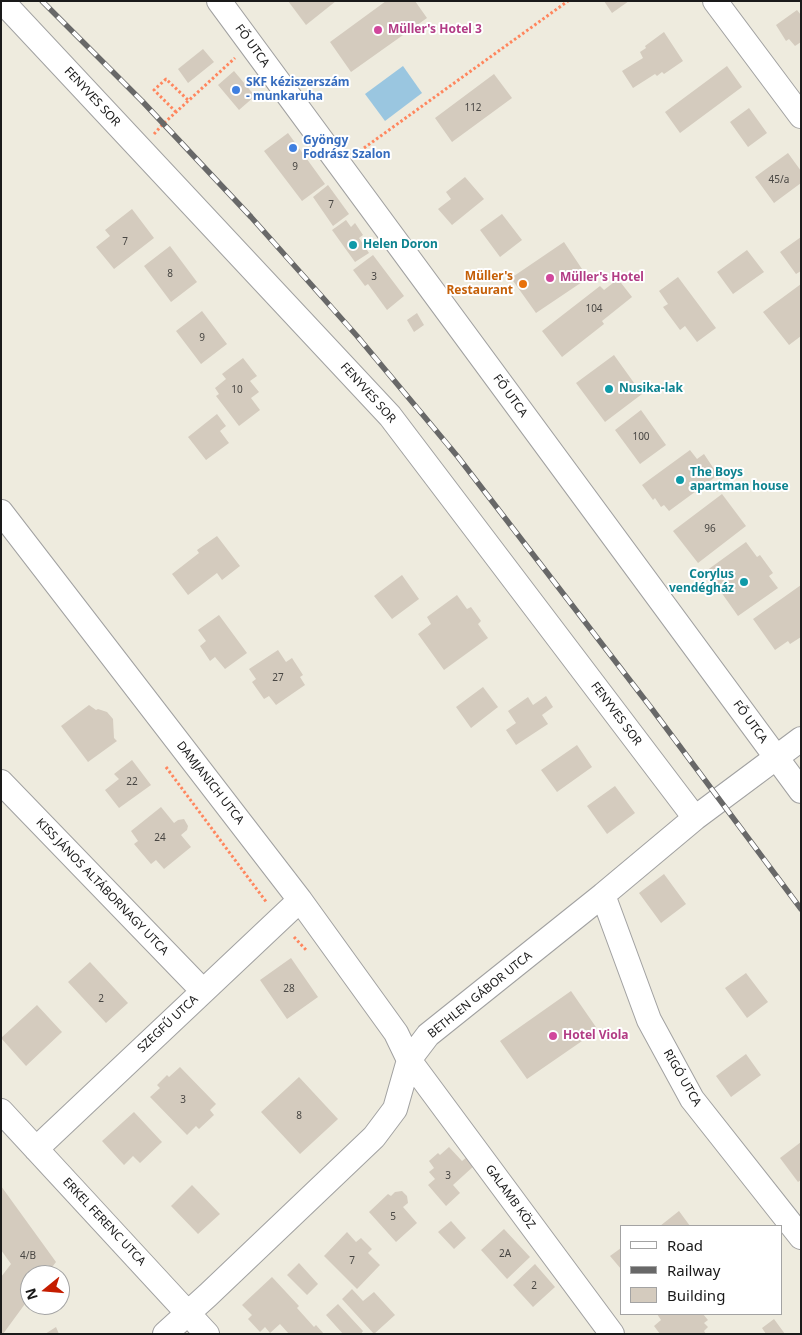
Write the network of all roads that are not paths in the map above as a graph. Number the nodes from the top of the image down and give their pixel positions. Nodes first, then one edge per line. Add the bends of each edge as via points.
1 (2, 1) edge
2 (219, 1) edge
3 (715, 1) edge
4 (801, 116) edge
5 (2, 513) edge
6 (801, 739) edge
7 (777, 758) junction
8 (1, 782) edge
9 (801, 791) edge
10 (695, 818) junction
11 (603, 895) junction
12 (300, 900) junction
13 (203, 991) junction
14 (409, 1060) junction
15 (1, 1111) edge
16 (36, 1149) junction
17 (801, 1237) edge
18 (188, 1313) junction
19 (165, 1334) edge
20 (207, 1334) edge
21 (612, 1334) edge

1 - 10 street, FENYVES SOR via 390,416
2 - 7 street, FŐ UTCA
3 - 4 street
5 - 12 street, DAMJANICH UTCA
6 - 7 street, BETHLEN GÁBOR UTCA
7 - 9 street, FŐ UTCA
7 - 10 street, BETHLEN GÁBOR UTCA
8 - 13 street, KISS JÁNOS ALTÁBORNAGY UTCA
10 - 11 street, BETHLEN GÁBOR UTCA
11 - 14 street, BETHLEN GÁBOR UTCA via 428,1035
11 - 17 street, RIGÓ UTCA via 650,1020 692,1099
12 - 13 street, SZEGFŰ UTCA
12 - 14 street, DAMJANICH UTCA via 396,1034
13 - 16 street, SZEGFŰ UTCA
14 - 18 street, BETHLEN GÁBOR UTCA via 395,1108 374,1137
14 - 21 street, GALAMB KÖZ
15 - 16 street, ERKEL FERENC UTCA
16 - 18 street, ERKEL FERENC UTCA
18 - 19 street, BETHLEN GÁBOR UTCA
18 - 20 street, ERKEL FERENC UTCA

